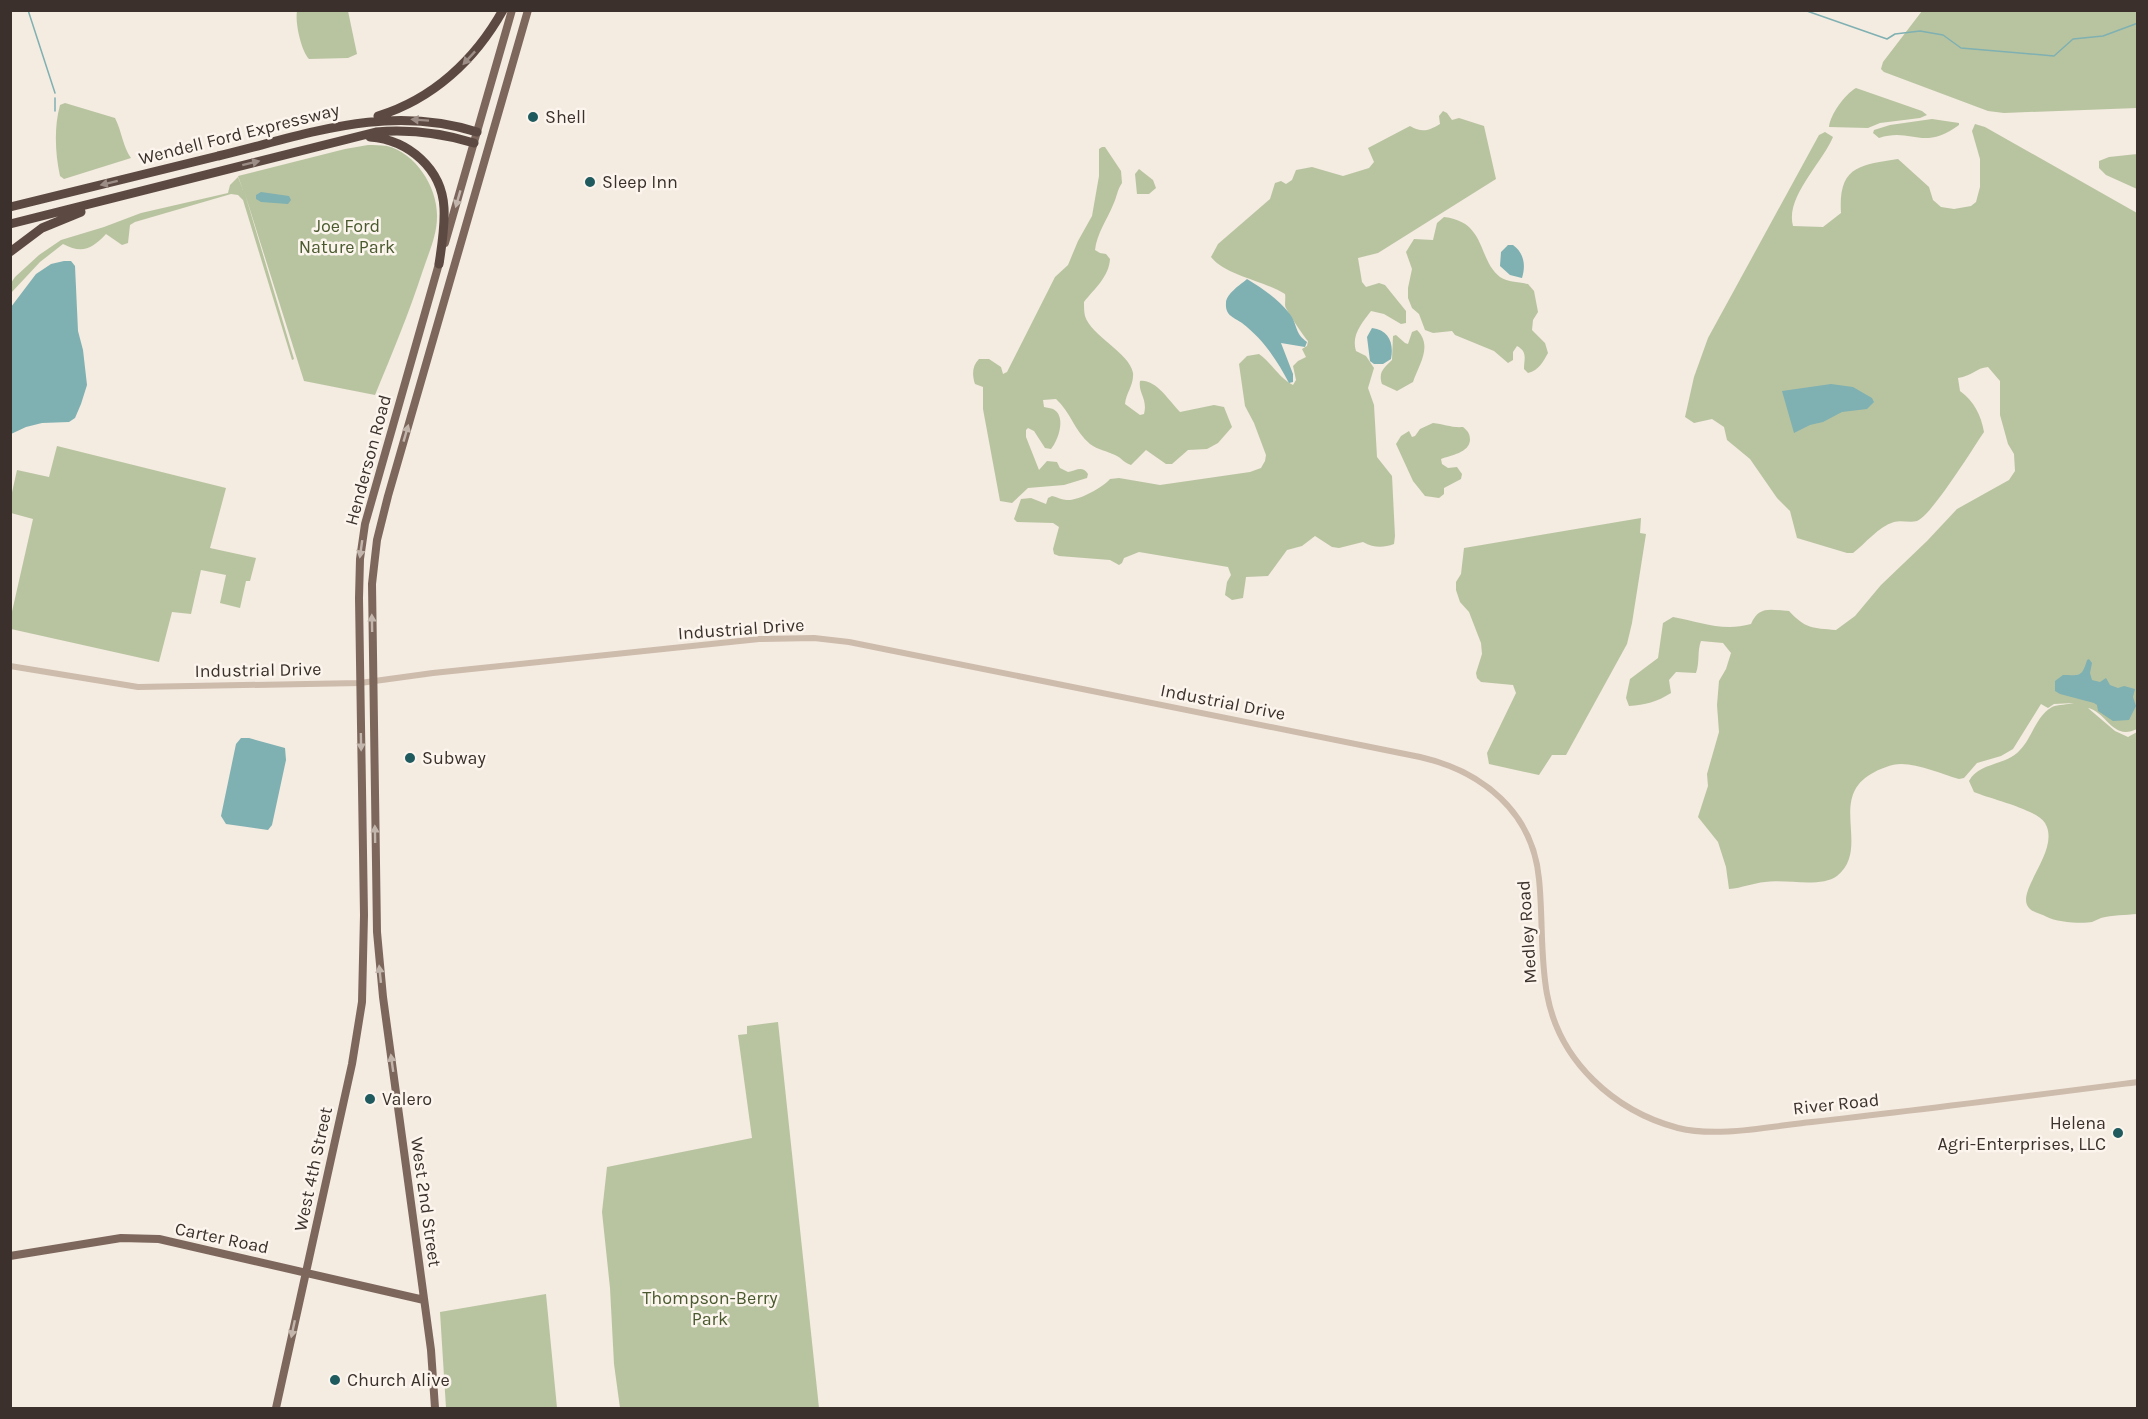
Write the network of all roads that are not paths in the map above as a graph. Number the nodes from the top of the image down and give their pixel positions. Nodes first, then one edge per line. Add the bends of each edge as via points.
1 (503, 10) edge
2 (512, 10) edge
3 (528, 10) edge
4 (350, 124) junction
5 (477, 132) junction
6 (359, 136) junction
7 (491, 137) junction
8 (474, 143) junction
9 (489, 147) junction
10 (229, 169) junction
11 (10, 206) edge
12 (10, 224) edge
13 (10, 252) edge
14 (439, 264) junction
15 (10, 666) edge
16 (373, 682) junction
17 (360, 683) junction
18 (1516, 818) joint
19 (376, 893) joint
20 (365, 933) joint
21 (1566, 1046) joint
22 (2138, 1082) edge
23 (10, 1256) edge
24 (306, 1272) junction
25 (424, 1300) junction
26 (276, 1408) edge
27 (435, 1408) edge

1 -> 4 highway via 473,54 433,90 397,110
2 - 5 main road, Henderson Road
3 - 7 main road, Henderson Road
5 -> 4 highway, Wendell Ford Expressway via 413,119
4 -> 11 highway, Wendell Ford Expressway
5 - 7 main road
5 - 8 main road, Henderson Road
6 - 8 highway, Wendell Ford Expressway via 411,131
10 -> 6 highway, Wendell Ford Expressway
6 - 14 highway via 385,139 405,147 422,159 435,176 444,206
7 - 9 main road, Henderson Road
8 - 9 main road
8 -> 14 main road, Henderson Road
16 -> 9 main road, Henderson Road via 372,584 378,534
10 - 12 highway, Wendell Ford Expressway
10 - 13 highway via 69,215 42,228
14 -> 17 main road, Henderson Road via 363,532 359,572
15 - 17 street, Industrial Drive via 138,687
16 - 17 street, Industrial Drive
16 - 18 street, Industrial Drive via 759,639 838,640 1439,761 1483,783
19 -> 16 main road, Henderson Road
17 -> 20 main road, Henderson Road
18 - 21 street, Medley Road via 1537,864 1546,988
25 -> 19 main road, West 2nd Street via 383,997
20 - 24 main road, West 4th Street via 357,1036
21 - 22 street, River Road via 1583,1069 1617,1100 1658,1121 1695,1130 1826,1120
23 - 24 main road, Carter Road via 82,1243 140,1238
24 - 25 main road, Carter Road
24 -> 26 main road, West 4th Street
25 - 27 main road, West 2nd Street

